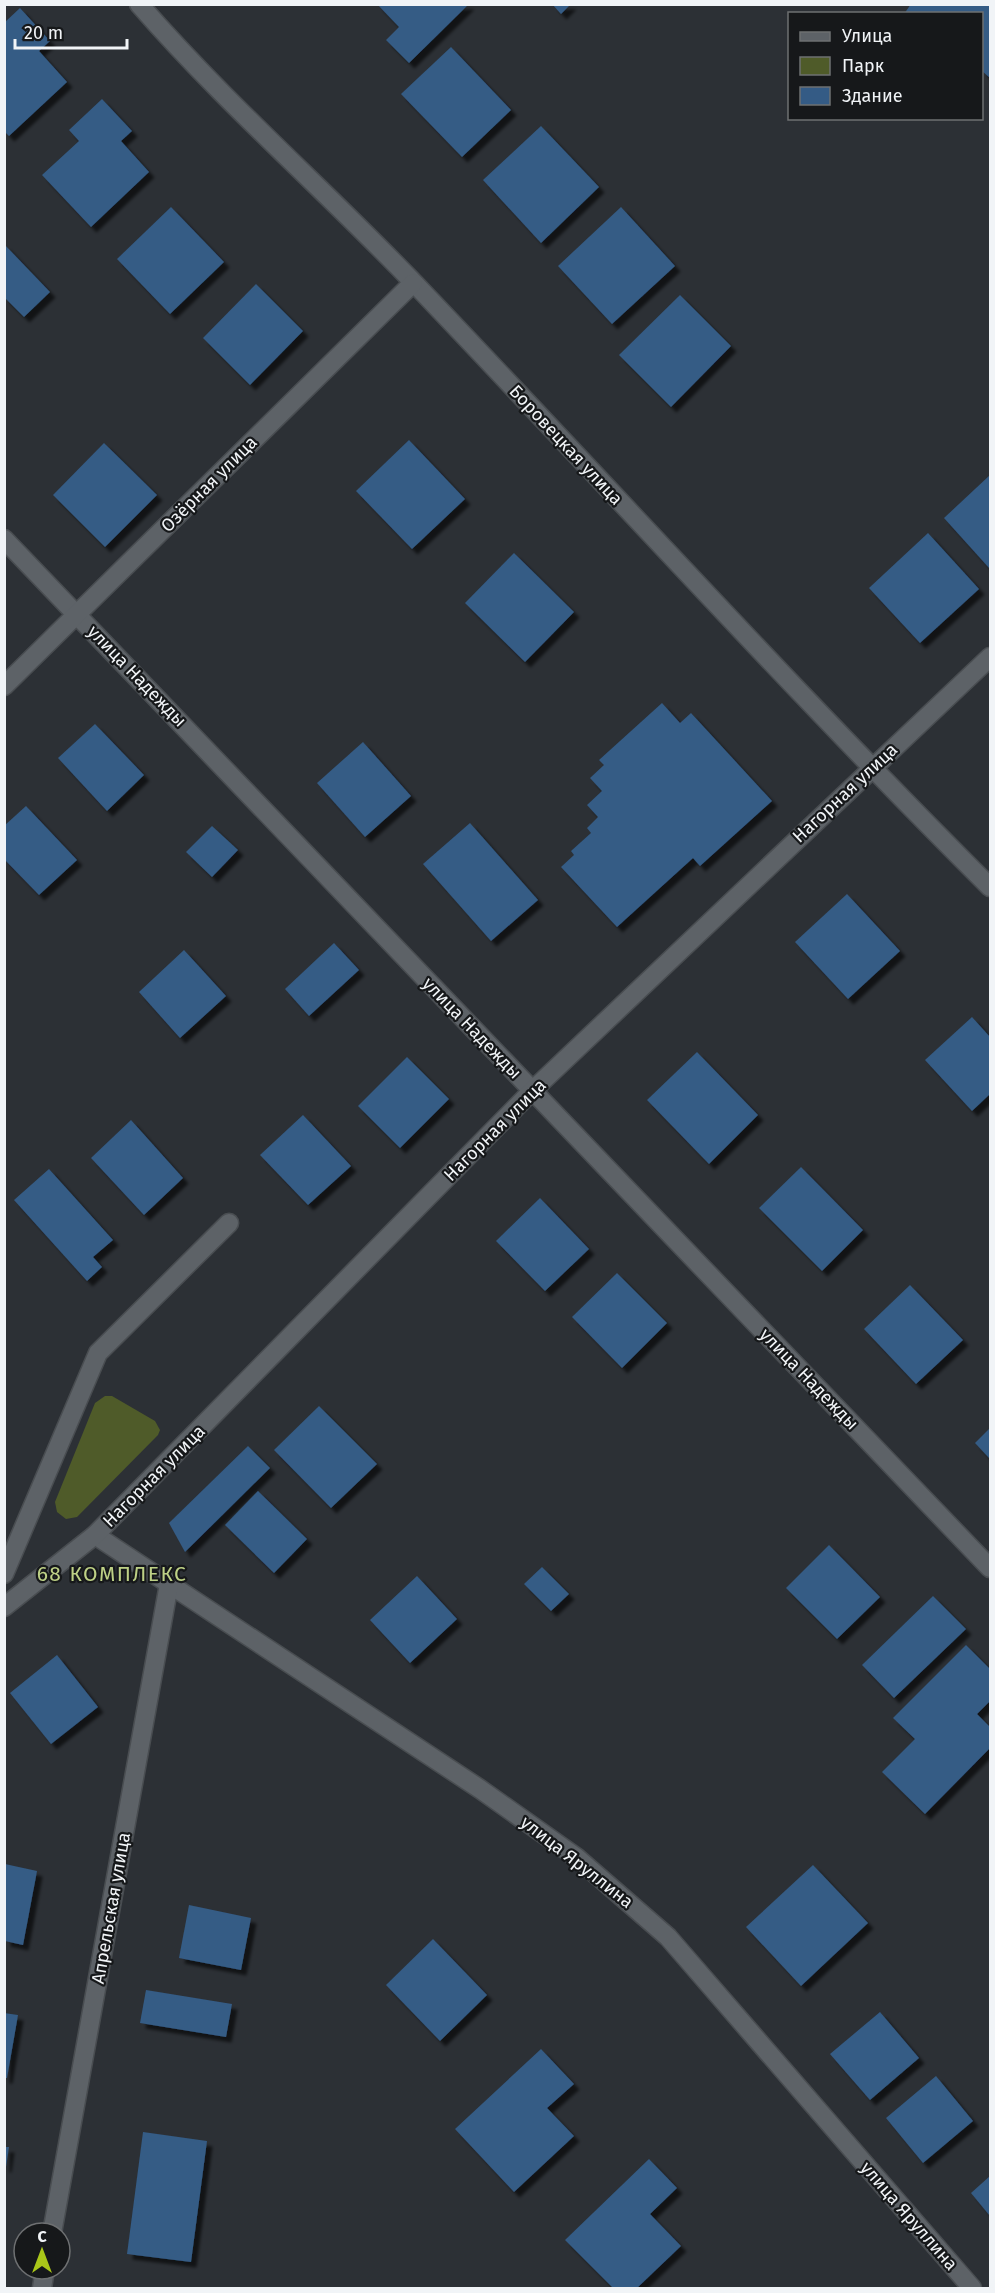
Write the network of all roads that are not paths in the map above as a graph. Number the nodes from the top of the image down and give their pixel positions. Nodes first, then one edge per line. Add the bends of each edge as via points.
1 (139, 4) edge
2 (414, 283) junction
3 (4, 539) edge
4 (78, 614) junction
5 (990, 657) edge
6 (4, 686) edge
7 (871, 769) junction
8 (990, 887) edge
9 (532, 1091) junction
10 (229, 1223) dead end
11 (95, 1535) junction
12 (990, 1568) edge
13 (4, 1574) edge
14 (170, 1584) junction
15 (4, 1607) edge
16 (54, 2221) edge
17 (972, 2289) edge

1 - 2 street, Боровецкая улица via 182,54
2 - 4 street, Озёрная улица
2 - 7 street, Боровецкая улица
3 - 4 street, улица Надежды
4 - 6 street, Озёрная улица
4 - 9 street, улица Надежды
5 - 7 street, Нагорная улица
7 - 8 street, Боровецкая улица
7 - 9 street, Нагорная улица
9 - 11 street, Нагорная улица
9 - 12 street, улица Надежды
10 - 13 street via 98,1353
11 - 14 street, улица Яруллина
11 - 15 street, Нагорная улица
14 - 16 street, Апрельская улица
14 - 17 street, улица Яруллина via 489,1795 576,1857 668,1937

